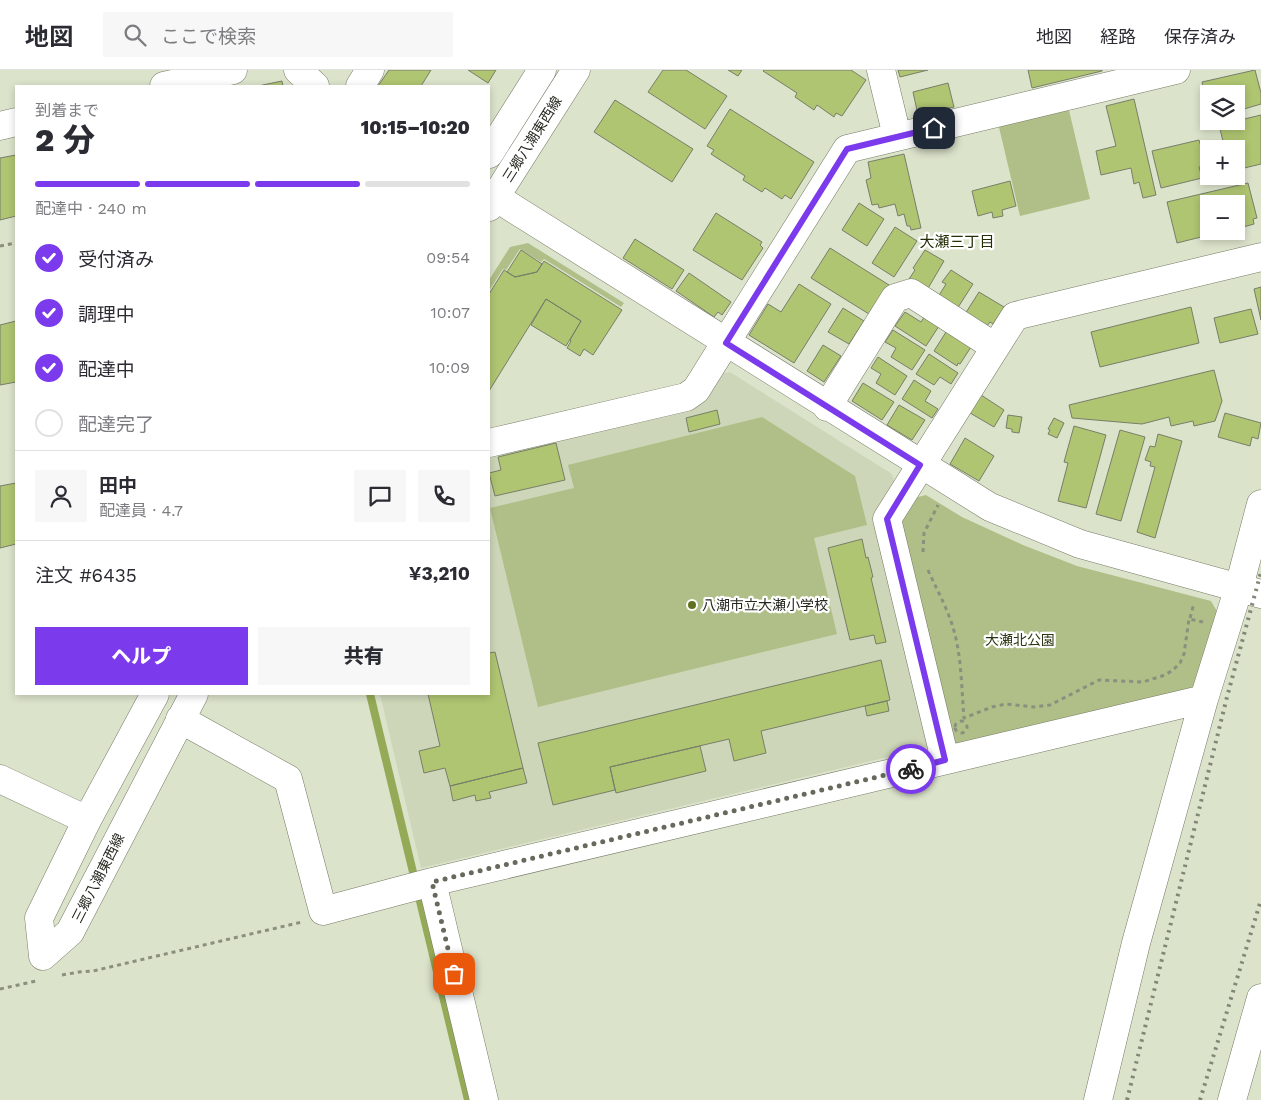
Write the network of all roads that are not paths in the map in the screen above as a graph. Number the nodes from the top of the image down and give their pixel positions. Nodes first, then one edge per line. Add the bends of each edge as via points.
1 (233, 70) edge
2 (298, 70) edge
3 (370, 70) edge
4 (542, 70) edge
5 (576, 70) edge
6 (881, 70) edge
7 (1176, 70) edge
8 (168, 85) edge
9 (314, 85) edge
10 (361, 85) edge
11 (15, 122) edge
12 (0, 126) edge
13 (897, 136) junction
14 (490, 152) edge
15 (491, 200) edge
16 (1261, 257) edge
17 (726, 343) junction
18 (995, 347) junction
19 (827, 406) junction
20 (490, 443) edge
21 (920, 465) junction
22 (1261, 504) edge
23 (1250, 591) edge
24 (155, 695) edge
25 (193, 695) edge
26 (1204, 699) junction
27 (180, 719) junction
28 (945, 760) junction
29 (0, 780) edge
30 (87, 820) junction
31 (419, 885) junction
32 (1261, 998) edge
33 (484, 1100) edge
34 (1098, 1100) edge
35 (1232, 1100) edge

1 - 8 street
2 - 9 street
3 - 10 street
4 - 14 street, 三郷八潮東西線
5 - 15 street, 三郷八潮東西線
6 - 13 street
7 - 13 street
11 - 12 street
13 - 17 street via 847,149
15 - 17 street
16 - 18 street via 1015,316
17 - 19 street
17 - 20 street via 696,390 686,397
18 - 19 street via 911,293 895,298
18 - 21 street
19 - 21 street
21 - 23 street via 990,507 1080,544
21 - 28 street via 887,519
22 - 23 street
23 - 26 street
24 - 30 street, 三郷八潮東西線
25 - 27 street, 三郷八潮東西線
26 - 28 street
26 - 34 street via 1136,944
27 - 30 street, 三郷八潮東西線 via 70,932 43,956 39,918
27 - 31 street via 288,779 322,911
28 - 31 street
29 - 30 street
31 - 33 street
32 - 35 street

